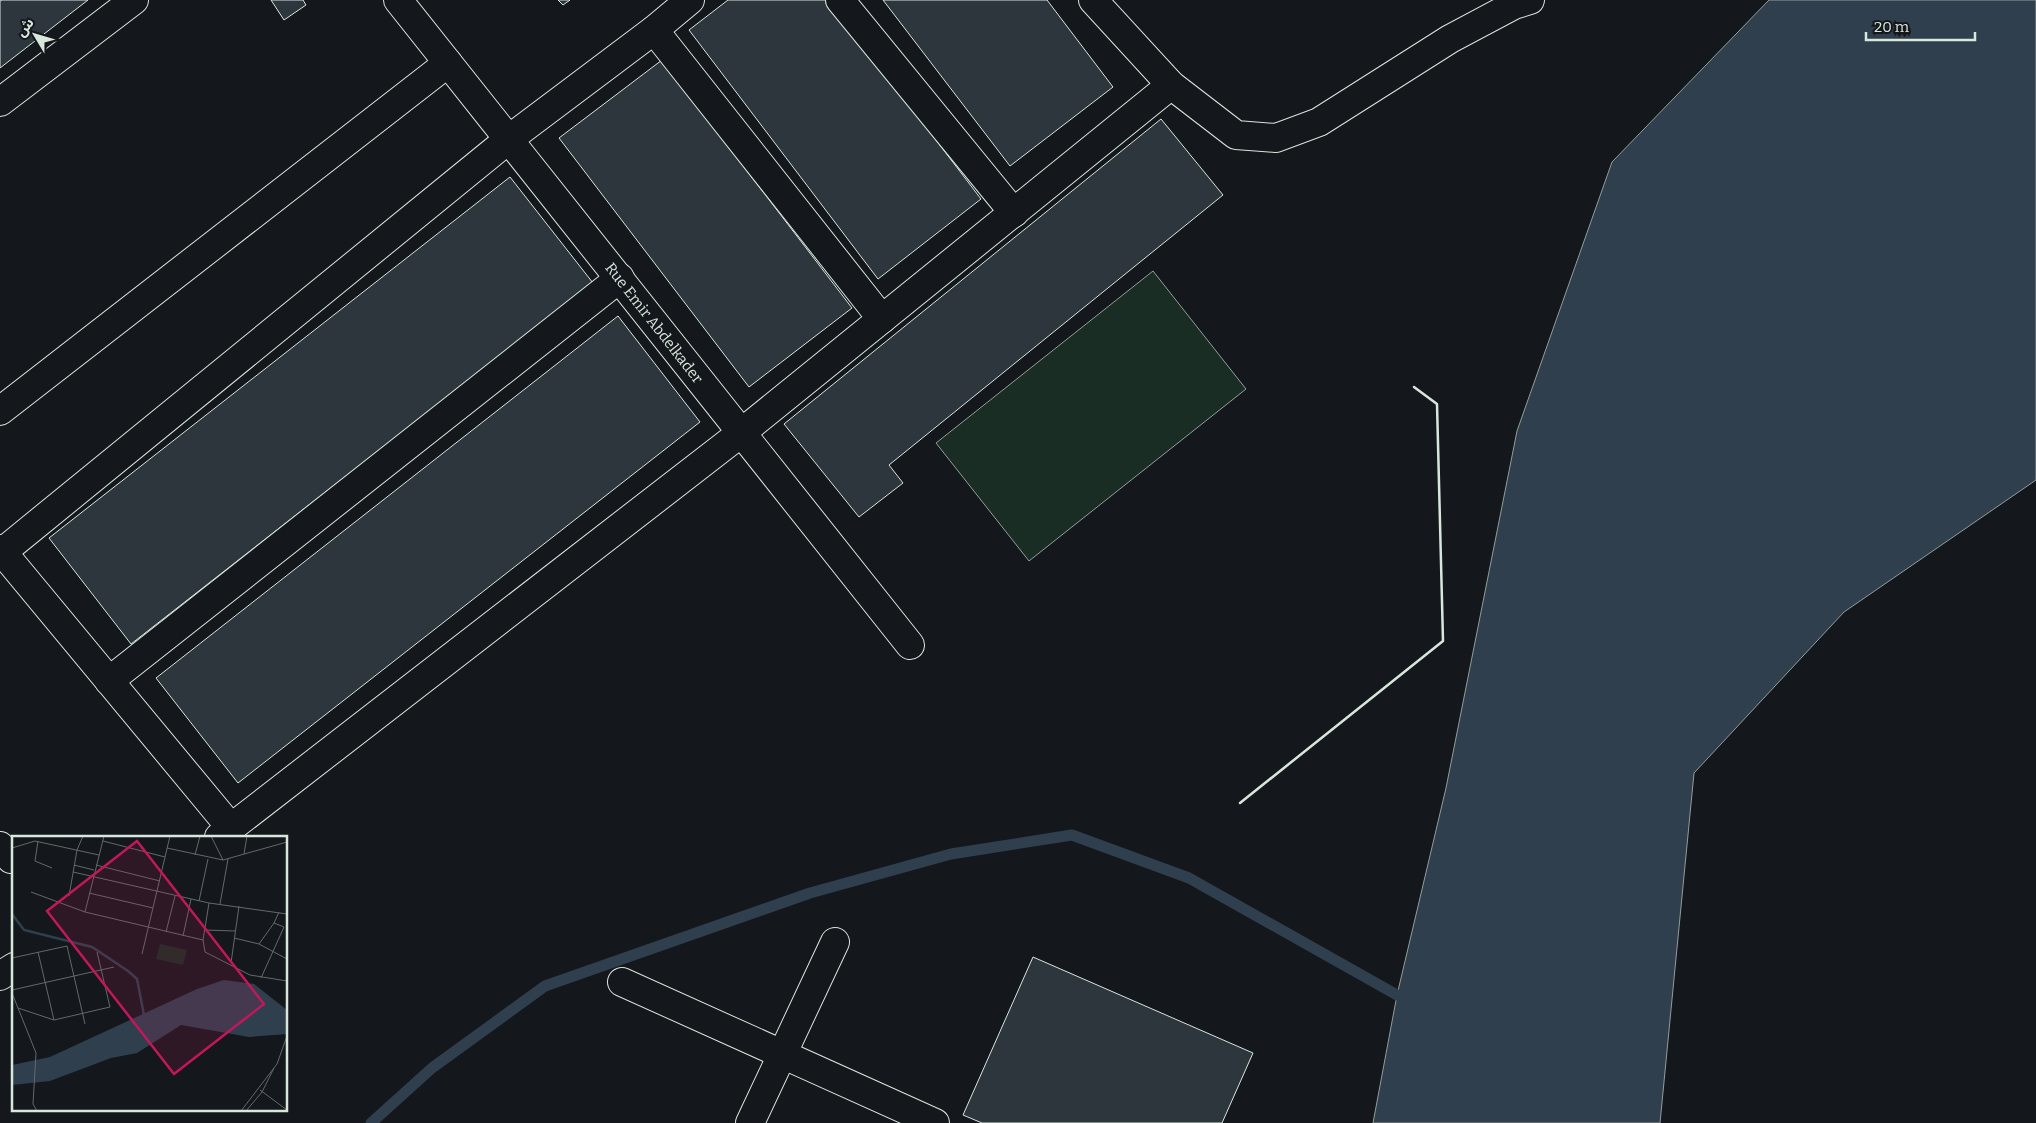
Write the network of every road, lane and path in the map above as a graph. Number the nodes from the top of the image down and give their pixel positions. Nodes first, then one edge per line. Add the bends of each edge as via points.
1 (134, 0) edge
2 (398, 0) edge
3 (690, 0) edge
4 (840, 0) edge
5 (1100, 2) edge
6 (1518, 2) edge
7 (654, 30) junction
8 (448, 63) junction
9 (1171, 85) junction
10 (0, 102) edge
11 (509, 138) junction
12 (1014, 213) junction
13 (620, 278) junction
14 (882, 319) junction
15 (0, 411) edge
16 (741, 433) junction
17 (1, 552) edge
18 (910, 645) dead end
19 (109, 681) junction
20 (225, 833) edge
21 (835, 942) dead end
22 (12, 968) edge
23 (0, 976) edge
24 (622, 982) dead end
25 (782, 1054) junction
26 (750, 1123) edge
27 (934, 1123) edge

1 - 10 street
2 - 8 street, Rue Emir Abdelkader
3 - 7 street
4 - 12 street
5 - 9 street
6 - 9 street via 1450,39 1319,122 1276,138 1236,135
7 - 11 street
7 - 14 street
8 - 11 street, Rue Emir Abdelkader
8 - 15 street
9 - 12 street
11 - 13 street, Rue Emir Abdelkader
11 - 17 street
12 - 14 street
13 - 16 street, Rue Emir Abdelkader
13 - 19 street
14 - 16 street
16 - 18 street, Rue Emir Abdelkader
16 - 20 street
17 - 19 street
19 - 20 street
21 - 25 street
22 - 23 street
24 - 25 street
25 - 26 street
25 - 27 street

